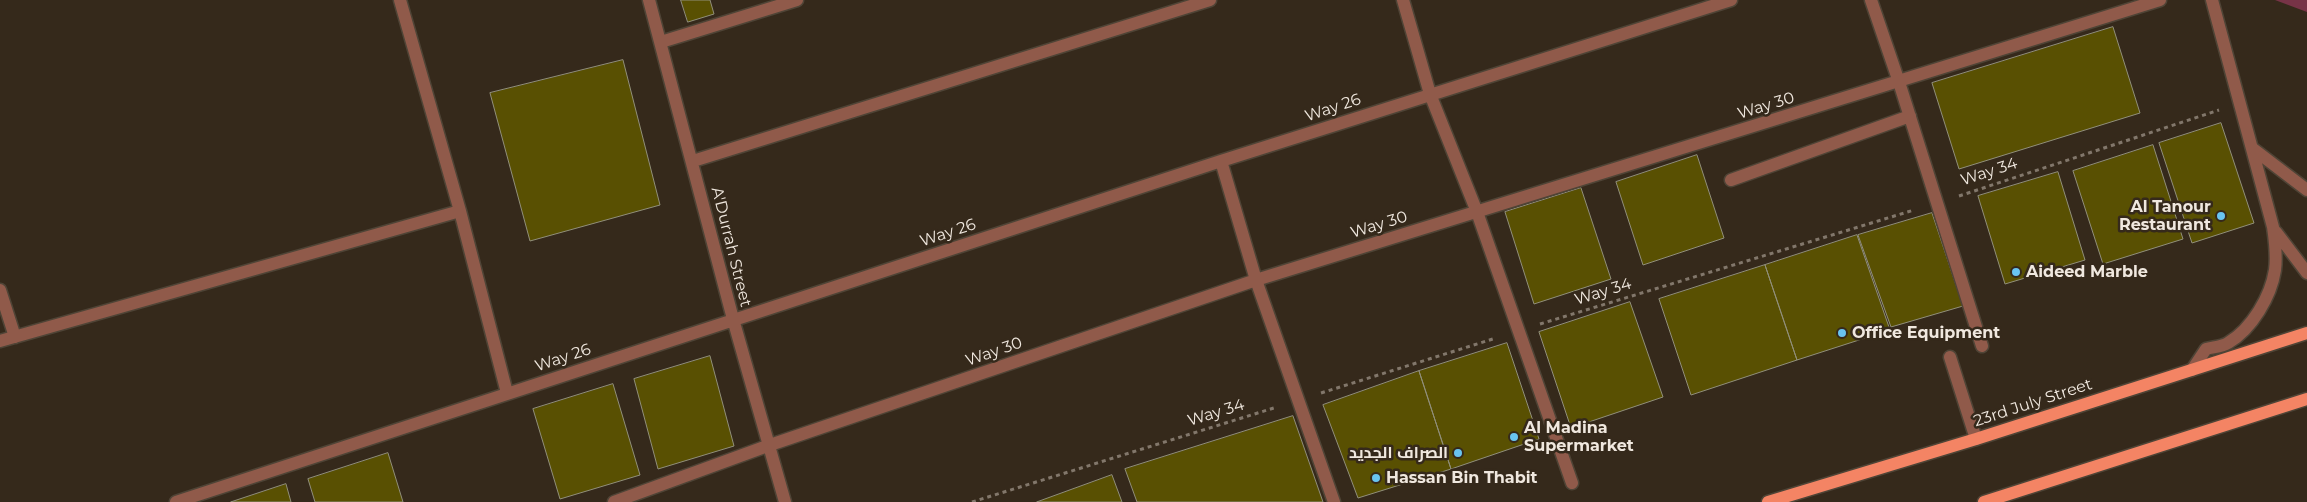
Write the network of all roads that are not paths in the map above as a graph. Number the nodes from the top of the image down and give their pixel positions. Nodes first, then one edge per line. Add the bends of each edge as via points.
1 (400, 0) edge
2 (649, 0) edge
3 (797, 0) edge
4 (1210, 0) edge
5 (1403, 0) edge
6 (1732, 0) edge
7 (1871, 0) edge
8 (2160, 0) edge
9 (2212, 0) edge
10 (661, 42) junction
11 (1899, 82) junction
12 (1430, 94) junction
13 (1910, 116) junction
14 (2252, 148) junction
15 (693, 161) junction
16 (1221, 161) junction
17 (1732, 180) dead end
18 (2307, 190) edge
19 (460, 211) junction
20 (1477, 212) junction
21 (2273, 227) junction
22 (2307, 273) edge
23 (1256, 280) junction
24 (0, 290) edge
25 (733, 319) junction
26 (2307, 333) edge
27 (15, 337) junction
28 (0, 341) edge
29 (1982, 346) dead end
30 (1950, 357) dead end
31 (2192, 370) junction
32 (507, 393) junction
33 (2307, 399) edge
34 (1976, 438) junction
35 (770, 444) junction
36 (1572, 482) dead end
37 (176, 502) edge
38 (614, 502) edge
39 (786, 502) edge
40 (1334, 502) edge
41 (1768, 502) edge
42 (1984, 502) edge

1 - 19 street
2 - 10 street, A'Durrah Street
3 - 10 street
4 - 15 street
5 - 12 street
6 - 12 street, Way 26
7 - 11 street
8 - 11 street, Way 30
9 - 14 street
10 - 15 street, A'Durrah Street
11 - 13 street
11 - 20 street, Way 30
12 - 16 street, Way 26
12 - 20 street
13 - 17 street
13 - 29 street
14 - 18 street
14 - 21 street
15 - 25 street, A'Durrah Street
16 - 23 street
16 - 25 street, Way 26
19 - 27 street
19 - 32 street
20 - 23 street, Way 30
20 - 36 street
21 - 22 street
21 - 31 street via 2275,270 2259,310 2245,329 2227,344 2206,349
23 - 35 street, Way 30
23 - 40 street
24 - 27 street
25 - 32 street, Way 26
25 - 35 street, A'Durrah Street
26 - 31 main road, 23rd July Street
27 - 28 street
30 - 34 street
31 - 34 main road, 23rd July Street
32 - 37 street, Way 26
33 - 42 main road
34 - 41 main road, 23rd July Street
35 - 38 street, Way 30
35 - 39 street, A'Durrah Street

